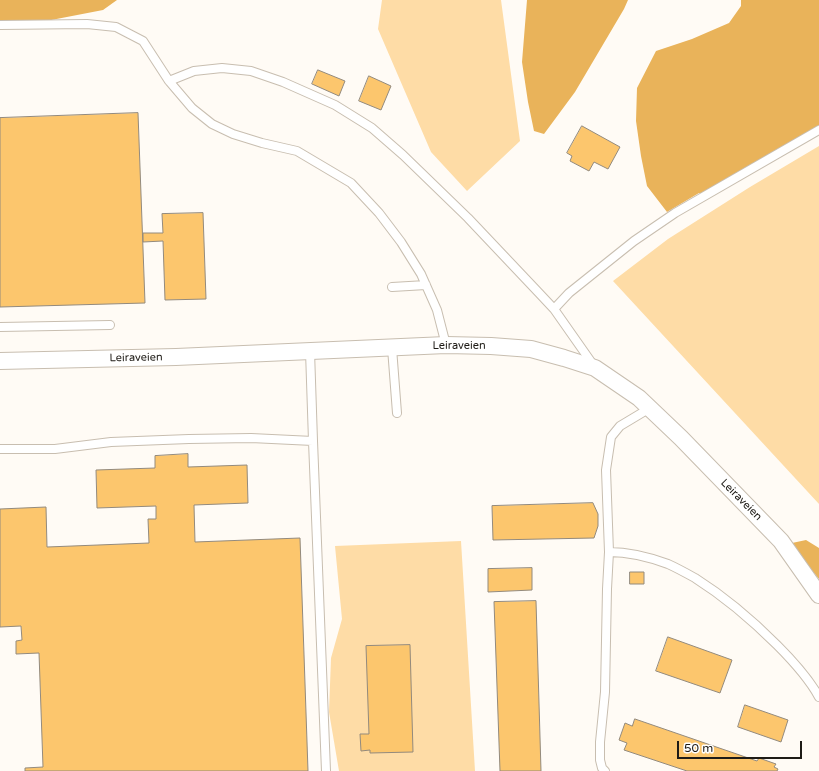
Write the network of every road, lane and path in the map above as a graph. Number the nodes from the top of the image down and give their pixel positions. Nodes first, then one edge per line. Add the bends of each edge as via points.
1 (0, 25) edge
2 (169, 81) junction
3 (819, 130) edge
4 (426, 285) junction
5 (392, 286) dead end
6 (554, 309) junction
7 (110, 325) dead end
8 (0, 327) edge
9 (446, 346) junction
10 (392, 348) junction
11 (310, 351) junction
12 (0, 361) edge
13 (595, 368) junction
14 (650, 408) junction
15 (397, 413) dead end
16 (313, 441) junction
17 (0, 449) edge
18 (609, 552) junction
19 (819, 595) edge
20 (819, 697) edge
21 (326, 771) edge
22 (605, 771) edge

1 - 2 lane via 87,24 116,27 143,41
2 - 4 lane via 192,108 212,124 233,134 298,151 351,183 388,224
2 - 6 lane via 201,70 222,68 251,71 335,105 372,128 403,155 468,218
3 - 6 lane via 675,213 634,241 569,293
4 - 5 lane
4 - 9 lane via 437,310
6 - 13 lane
7 - 8 lane
9 - 10 street, Leiraveien
9 - 13 street, Leiraveien via 531,349
10 - 11 street, Leiraveien
10 - 15 lane
11 - 12 street, Leiraveien
11 - 16 lane
13 - 14 street, Leiraveien
14 - 18 lane via 620,426 611,437 606,470
14 - 19 street, Leiraveien via 781,541
16 - 17 lane via 189,438 111,442 55,449
16 - 21 lane
18 - 20 lane via 652,558 698,580 724,598 767,635
18 - 22 lane via 605,692 600,742 600,760

